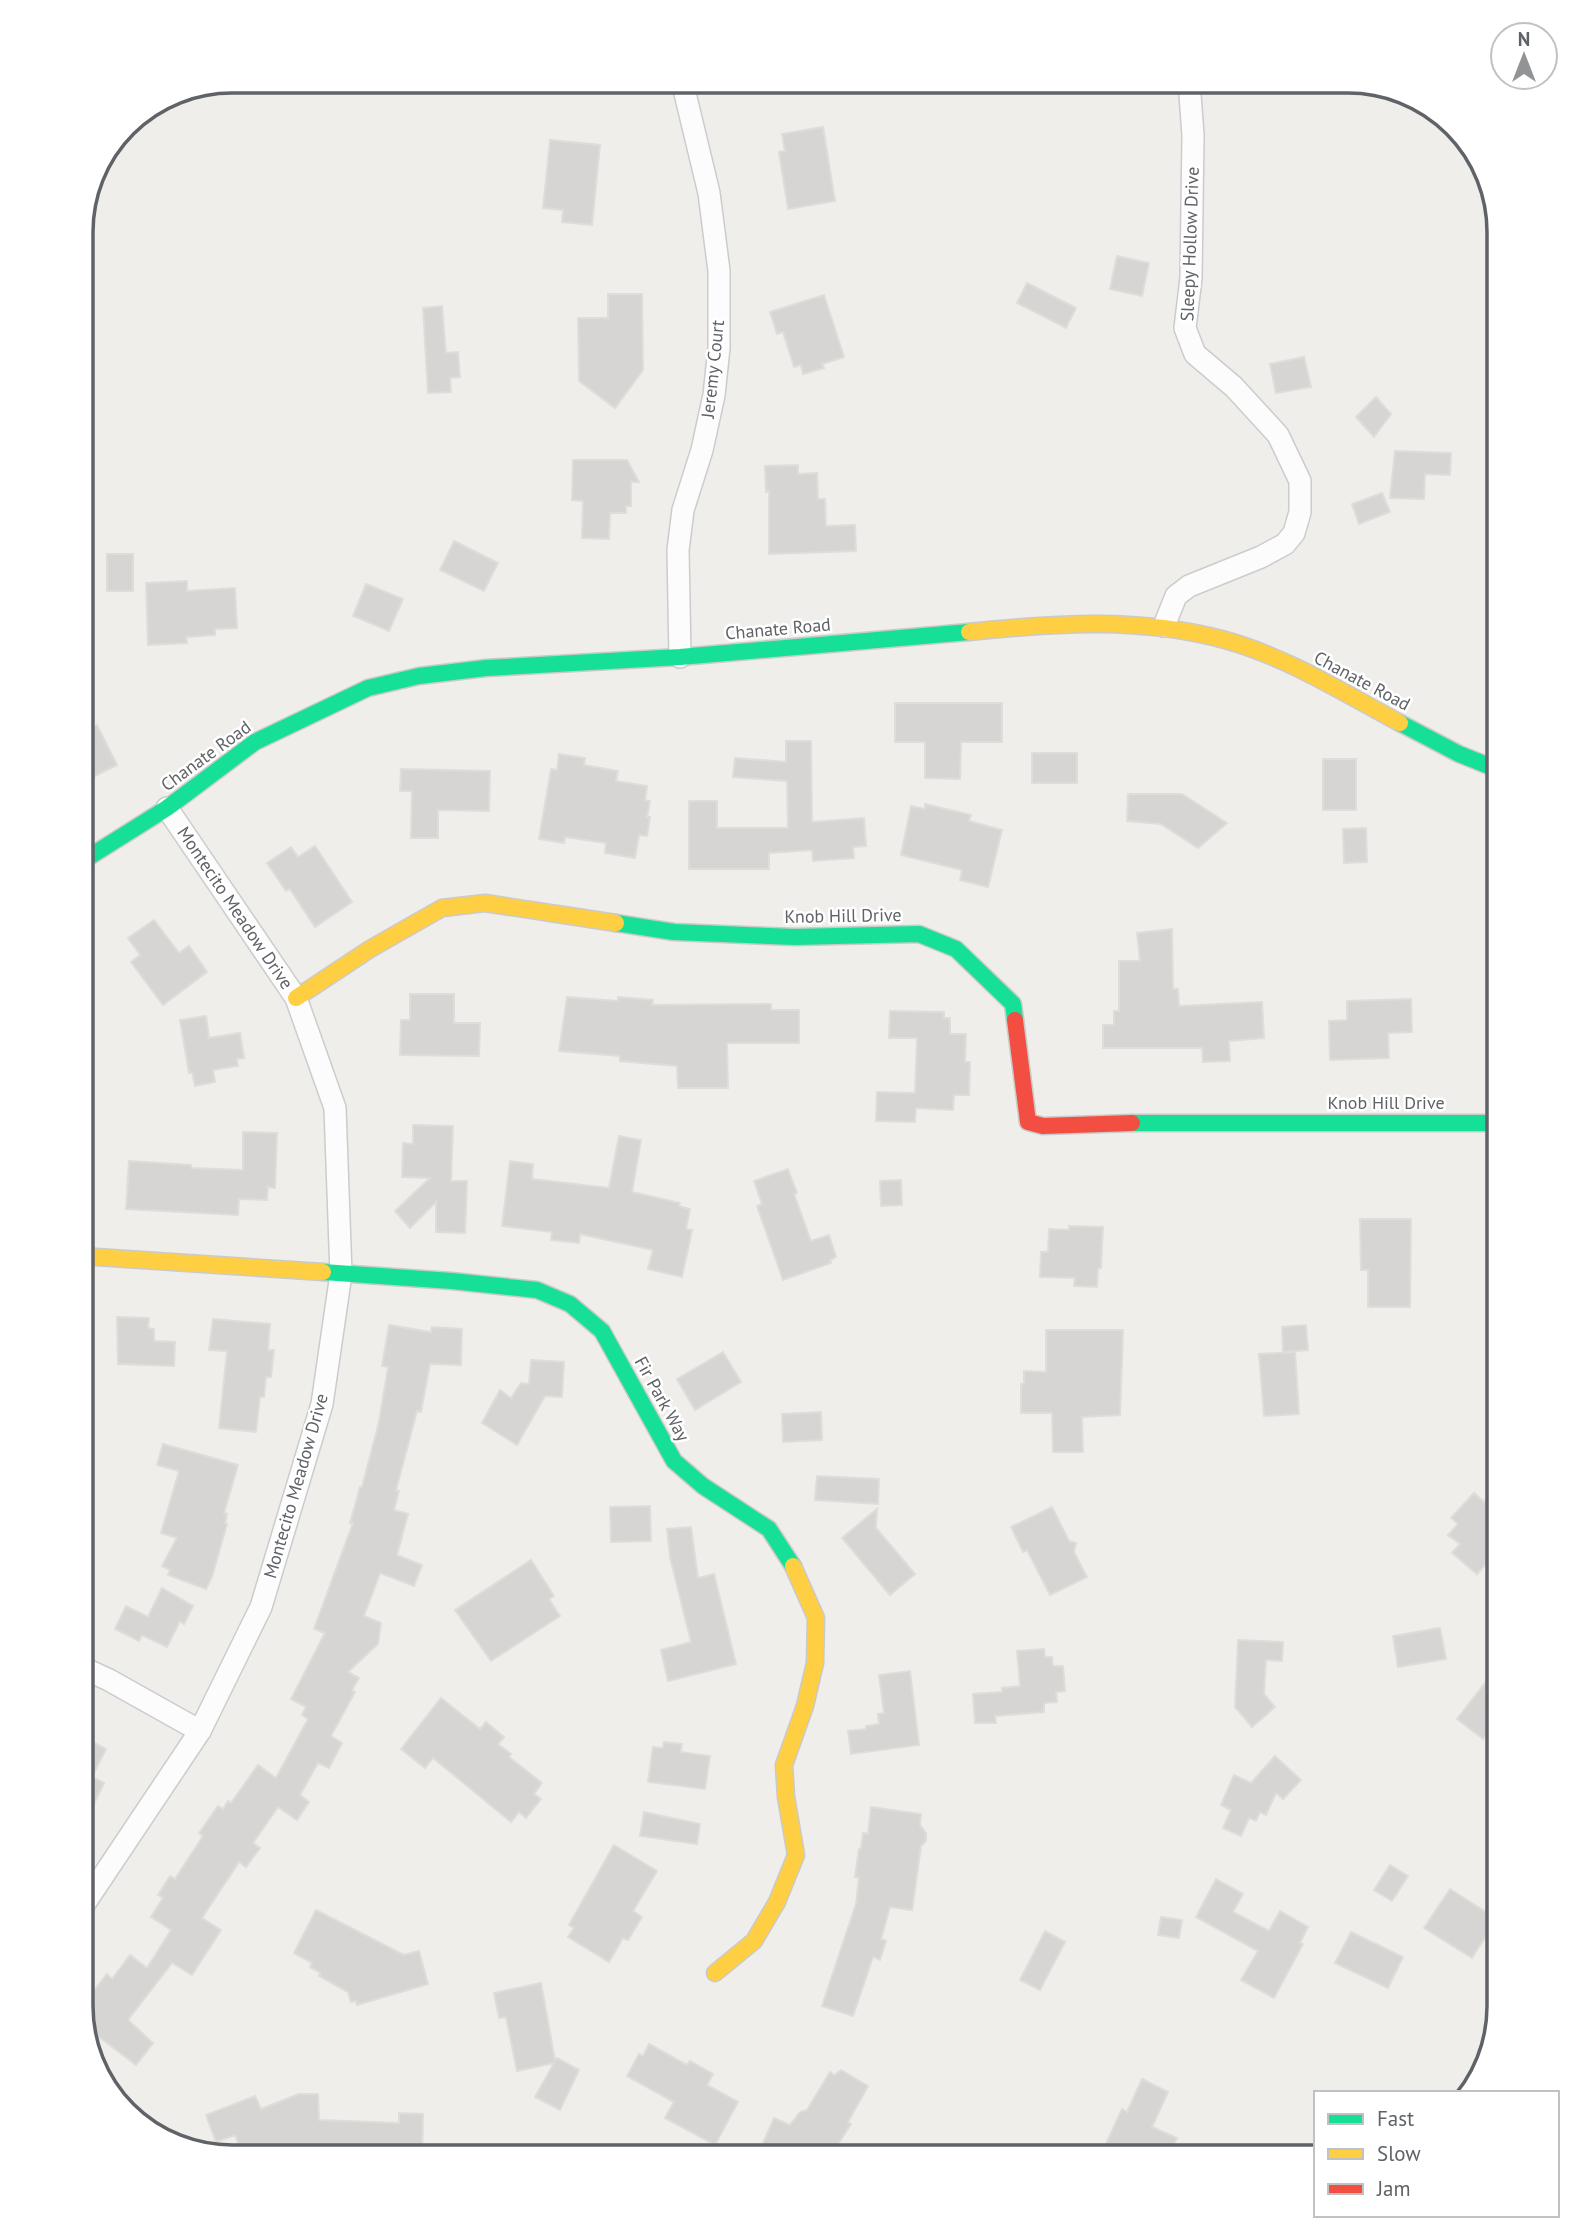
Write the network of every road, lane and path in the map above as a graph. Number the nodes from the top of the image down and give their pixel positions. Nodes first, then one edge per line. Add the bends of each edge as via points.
1 (685, 93) edge
2 (1190, 93) edge
3 (1164, 626) junction
4 (680, 657) junction
5 (1487, 765) edge
6 (167, 807) junction
7 (93, 854) edge
8 (296, 998) junction
9 (1487, 1123) edge
10 (93, 1257) edge
11 (341, 1274) junction
12 (93, 1672) edge
13 (200, 1731) junction
14 (93, 1890) edge
15 (715, 1973) dead end

1 - 4 street, Jeremy Court via 709,193 719,271 719,348 702,450 683,510 678,550
2 - 3 street, Sleepy Hollow Drive via 1191,278 1185,328 1195,354 1234,387 1278,435 1300,481 1300,512 1285,544 1175,596
3 - 4 street, Chanate Road via 1097,623 1001,629
3 - 5 street, Chanate Road via 1227,640 1280,660
4 - 6 street, Chanate Road via 486,668 368,688 255,742
6 - 7 street, Chanate Road
6 - 8 street, Montecito Meadow Drive
8 - 9 street, Knob Hill Drive via 370,948 442,908 485,903 674,932 795,937 919,934 956,948 1013,1004 1028,1122 1043,1126
8 - 11 street, Montecito Meadow Drive via 335,1108
10 - 11 street, Fir Park Way
11 - 13 street, Montecito Meadow Drive via 322,1404 284,1533 261,1607
11 - 15 street, Fir Park Way via 497,1284 537,1290 570,1304 602,1331 674,1461 769,1529 792,1563 816,1618 815,1663 784,1765 796,1855 777,1902 754,1941
12 - 13 street
13 - 14 street, Montecito Meadow Drive

